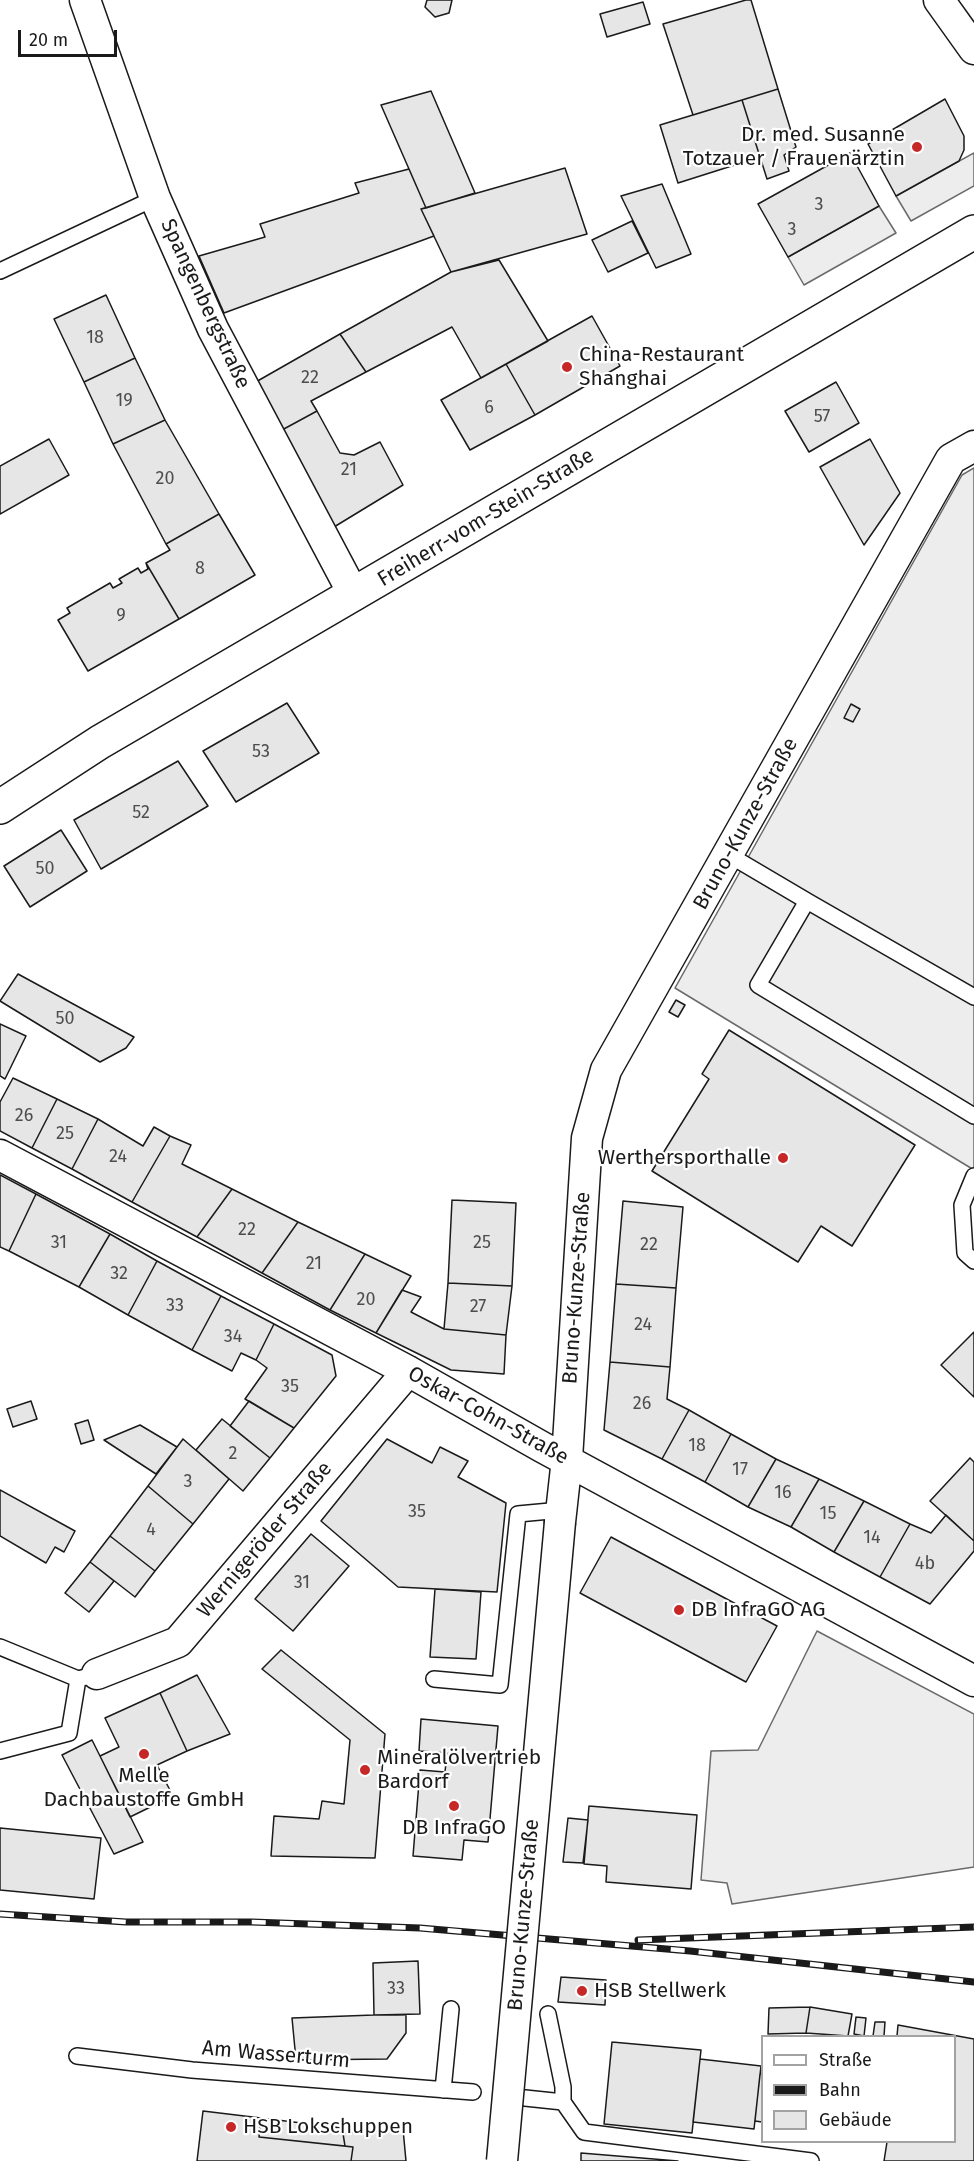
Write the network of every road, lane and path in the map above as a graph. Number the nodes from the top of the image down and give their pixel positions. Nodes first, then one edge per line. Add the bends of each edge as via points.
1 (85, 0) edge
2 (939, 0) edge
3 (974, 49) edge
4 (155, 198) junction
5 (974, 232) edge
6 (0, 271) edge
7 (974, 446) edge
8 (354, 596) junction
9 (0, 807) edge
10 (729, 855) junction
11 (807, 901) junction
12 (974, 997) edge
13 (974, 1116) edge
14 (0, 1155) edge
15 (974, 1176) edge
16 (974, 1261) edge
17 (408, 1371) junction
18 (567, 1459) junction
19 (561, 1516) junction
20 (0, 1647) edge
21 (969, 1671) edge
22 (88, 1677) junction
23 (434, 1679) dead end
24 (0, 1751) edge
25 (451, 2009) dead end
26 (548, 2014) dead end
27 (77, 2056) dead end
28 (443, 2090) junction
29 (473, 2092) dead end
30 (525, 2098) dead end
31 (563, 2102) junction
32 (502, 2161) edge
33 (812, 2161) edge

1 - 4 street, Spangenbergstraße
2 - 3 street
4 - 6 lane
4 - 8 street, Spangenbergstraße via 213,329
5 - 8 main road, Freiherr-vom-Stein-Straße
7 - 10 street, Bruno-Kunze-Straße via 951,459
8 - 9 main road, Freiherr-vom-Stein-Straße via 100,742
10 - 11 lane
10 - 18 street, Bruno-Kunze-Straße via 606,1070 587,1138
11 - 12 lane
11 - 13 lane via 758,985
14 - 17 street, Oskar-Cohn-Straße
15 - 16 lane via 962,1205 965,1253
17 - 18 street, Oskar-Cohn-Straße
17 - 22 street, Wernigeröder Straße via 178,1642
18 - 19 street, Bruno-Kunze-Straße
18 - 21 street, Oskar-Cohn-Straße
19 - 23 lane via 518,1514 500,1684
19 - 32 street, Bruno-Kunze-Straße, bridge
20 - 22 lane
22 - 24 lane via 69,1733
25 - 28 lane
26 - 31 lane
27 - 28 lane, Am Wasserturm via 192,2070
28 - 29 lane, Am Wasserturm
30 - 31 lane
31 - 33 lane via 584,2132

